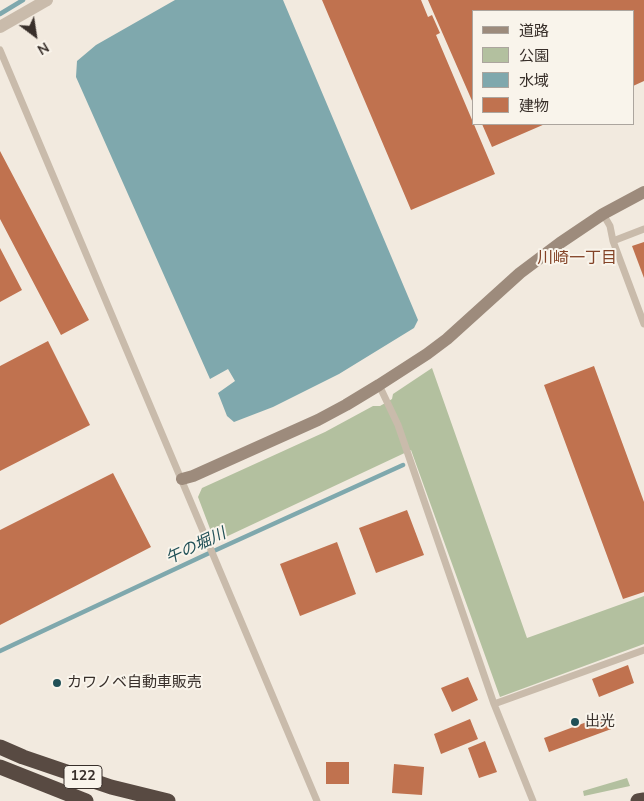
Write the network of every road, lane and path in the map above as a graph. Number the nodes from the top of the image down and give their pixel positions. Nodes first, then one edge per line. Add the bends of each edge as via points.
1 (47, 0) edge
2 (0, 27) edge
3 (0, 50) edge
4 (644, 192) edge
5 (604, 214) junction
6 (644, 229) edge
7 (613, 241) junction
8 (644, 324) edge
9 (379, 385) junction
10 (182, 479) junction
11 (644, 650) edge
12 (494, 704) junction
13 (0, 747) edge
14 (0, 768) edge
15 (644, 800) edge
16 (86, 801) edge
17 (168, 801) edge
18 (317, 801) edge
19 (533, 801) edge
20 (638, 801) edge

1 - 2 street
3 - 10 lane
4 - 5 street
5 - 7 lane
5 - 9 street via 520,273 447,339
6 - 7 lane
7 - 8 lane
9 - 10 street via 318,420
9 - 12 lane via 398,425
10 - 18 lane
11 - 12 lane
12 - 19 lane
13 - 17 highway, 122 via 111,787
14 - 16 highway, 122
15 - 20 highway

